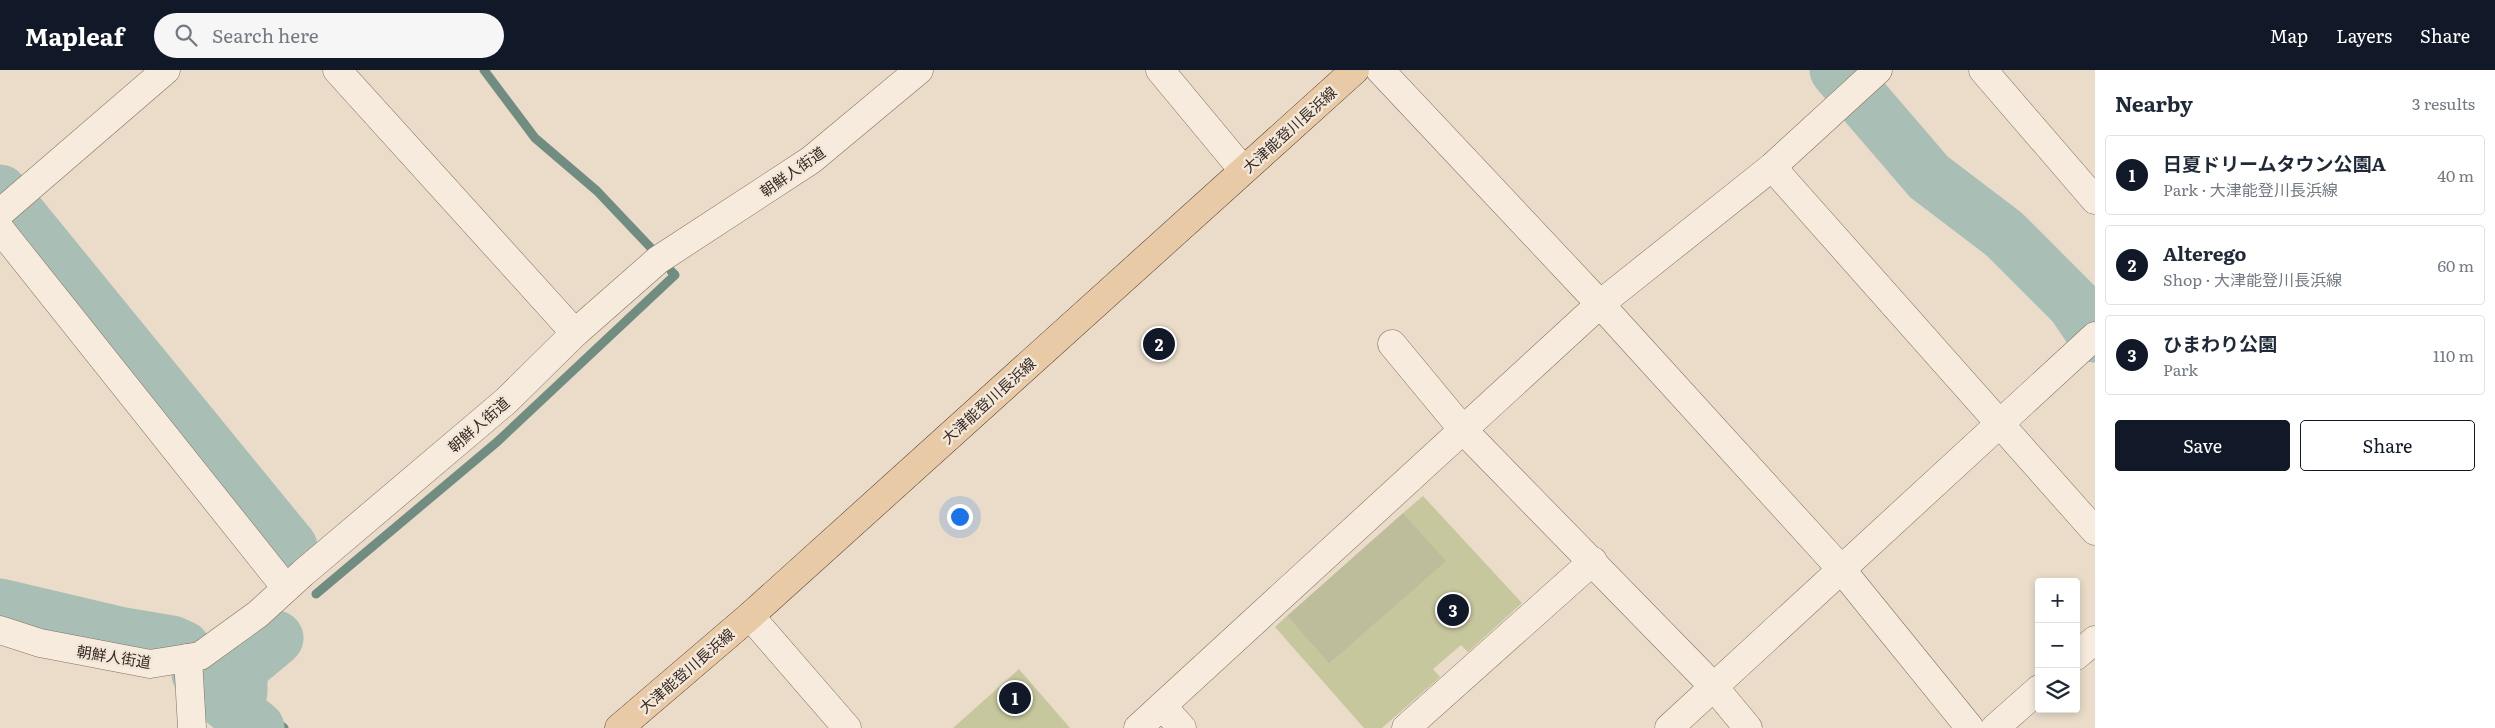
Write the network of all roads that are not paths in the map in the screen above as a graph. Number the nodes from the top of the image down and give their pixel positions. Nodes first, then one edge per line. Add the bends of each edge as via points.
1 (166, 70) edge
2 (337, 70) edge
3 (919, 70) edge
4 (1160, 70) edge
5 (1355, 70) edge
6 (1380, 70) edge
7 (1983, 70) edge
8 (1873, 74) edge
9 (1772, 167) junction
10 (1242, 170) junction
11 (2095, 200) edge
12 (0, 213) edge
13 (0, 229) edge
14 (1600, 304) junction
15 (575, 333) junction
16 (2090, 340) edge
17 (1392, 344) dead end
18 (1998, 423) junction
19 (1464, 431) junction
20 (2095, 531) edge
21 (1593, 561) junction
22 (1841, 569) junction
23 (286, 588) junction
24 (750, 616) junction
25 (0, 630) edge
26 (2095, 640) edge
27 (2080, 653) edge
28 (188, 658) junction
29 (1714, 687) junction
30 (2035, 693) edge
31 (1162, 706) junction
32 (192, 728) edge
33 (619, 728) edge
34 (847, 728) edge
35 (1138, 728) edge
36 (1182, 728) edge
37 (1406, 728) edge
38 (1669, 728) edge
39 (1748, 728) edge
40 (1970, 728) edge
41 (1995, 728) edge

1 - 12 street
2 - 15 street
3 - 15 street, 朝鮮人街道 via 811,160 658,260
4 - 10 street
5 - 10 main road, 大津能登川長浜線
6 - 14 street
7 - 11 street
8 - 9 street
9 - 14 street
9 - 18 street
10 - 24 main road, 大津能登川長浜線
13 - 23 street
14 - 19 street
14 - 22 street
15 - 23 street, 朝鮮人街道 via 506,401
16 - 18 street
17 - 19 street
18 - 20 street
18 - 22 street
19 - 21 street
19 - 31 street
21 - 29 street
21 - 37 street
22 - 29 street
22 - 40 street
23 - 28 street, 朝鮮人街道 via 258,614 200,656
24 - 33 main road, 大津能登川長浜線
24 - 34 street
25 - 28 street, 朝鮮人街道 via 40,643 150,664
26 - 27 street
28 - 32 street
29 - 38 street
29 - 39 street
30 - 41 street
31 - 35 street
31 - 36 street

